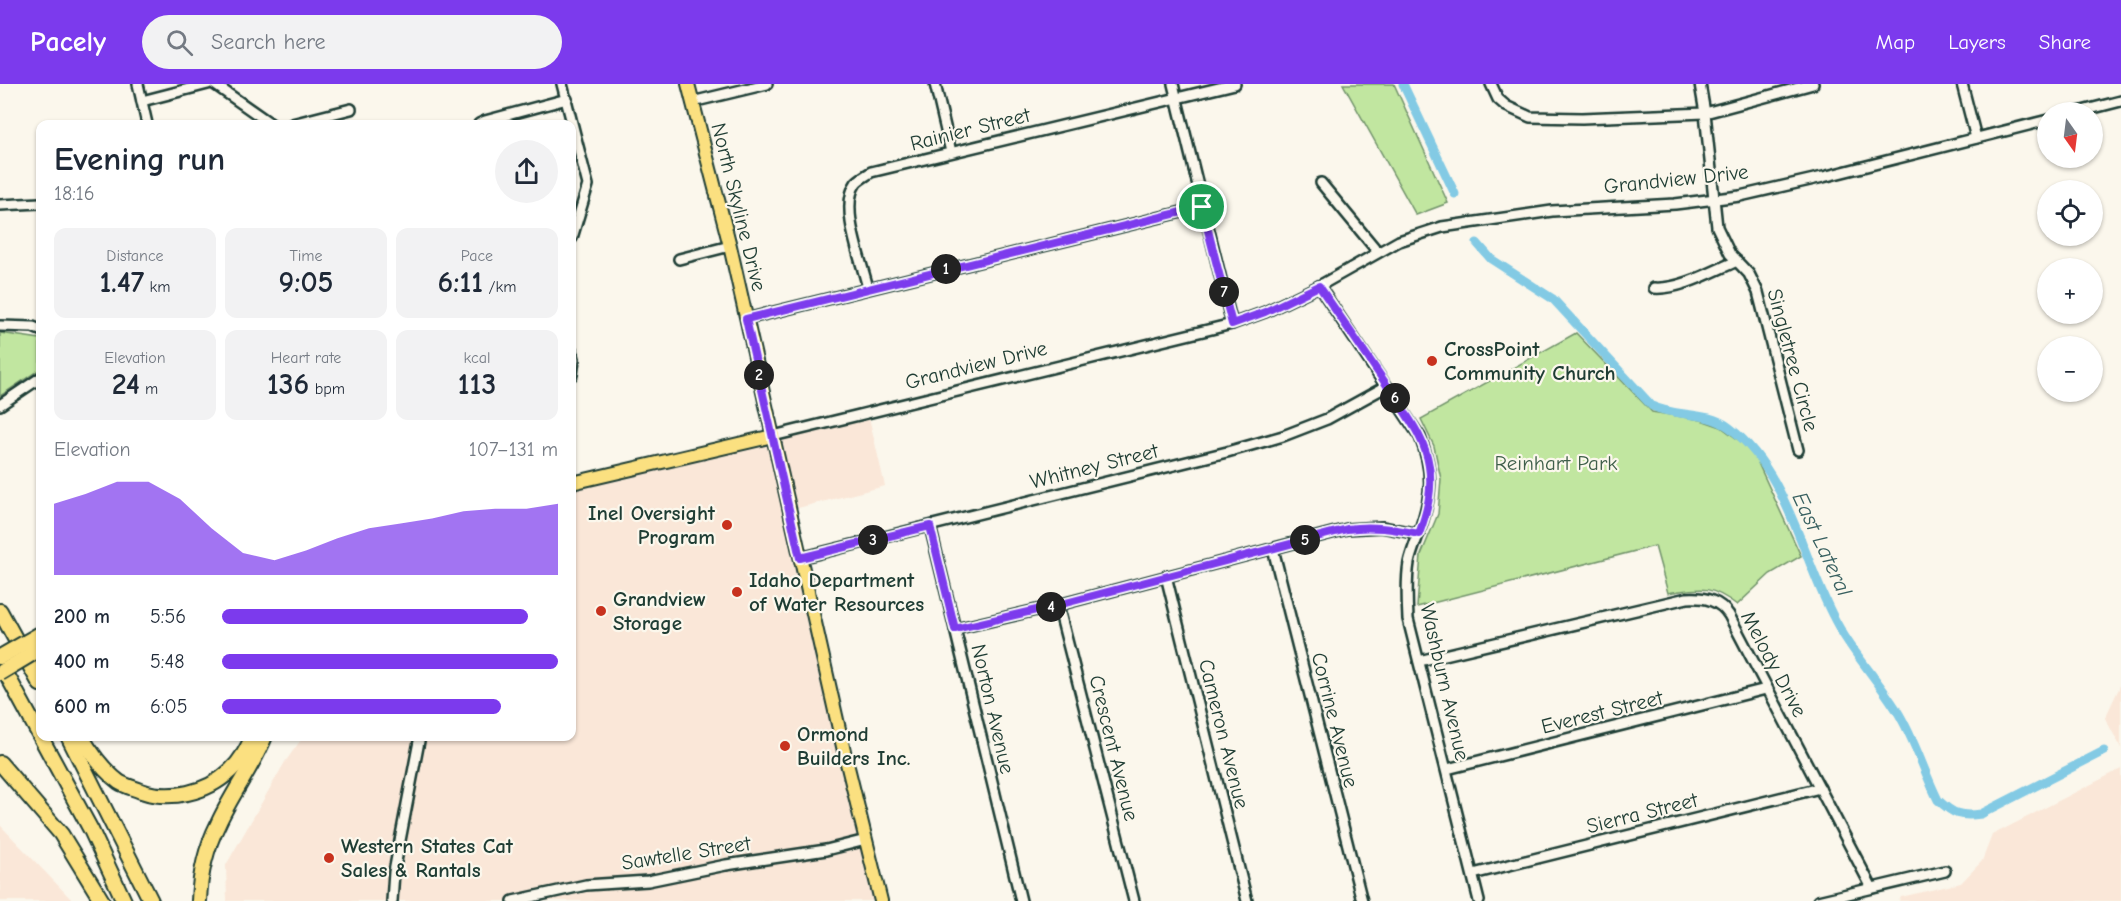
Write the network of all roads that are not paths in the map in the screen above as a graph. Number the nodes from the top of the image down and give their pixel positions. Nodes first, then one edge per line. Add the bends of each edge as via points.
1 (138, 84) edge
2 (208, 84) edge
3 (214, 84) edge
4 (562, 84) edge
5 (688, 84) edge
6 (767, 84) edge
7 (935, 84) edge
8 (1173, 84) edge
9 (1235, 84) edge
10 (1491, 84) edge
11 (1700, 84) edge
12 (1814, 84) edge
13 (1962, 84) edge
14 (1177, 98) junction
15 (567, 99) junction
16 (142, 101) junction
17 (2121, 101) edge
18 (692, 102) junction
19 (2103, 106) edge
20 (351, 109) dead end
21 (1705, 112) junction
22 (146, 120) edge
23 (265, 120) edge
24 (308, 120) edge
25 (485, 120) edge
26 (572, 120) edge
27 (2037, 123) edge
28 (576, 136) edge
29 (1976, 138) junction
30 (951, 152) junction
31 (1321, 183) dead end
32 (1713, 200) junction
33 (36, 203) edge
34 (0, 205) edge
35 (1202, 207) junction
36 (576, 225) edge
37 (730, 246) junction
38 (1378, 252) junction
39 (679, 259) dead end
40 (1737, 261) junction
41 (1319, 286) junction
42 (868, 288) junction
43 (1654, 288) dead end
44 (746, 319) junction
45 (1232, 324) junction
46 (0, 326) edge
47 (36, 328) edge
48 (36, 381) edge
49 (1387, 386) junction
50 (0, 405) edge
51 (772, 436) junction
52 (1798, 450) dead end
53 (576, 482) edge
54 (930, 526) junction
55 (1419, 534) junction
56 (1273, 549) junction
57 (800, 558) junction
58 (1166, 576) junction
59 (1058, 605) junction
60 (2, 614) edge
61 (955, 629) junction
62 (36, 636) edge
63 (36, 651) edge
64 (0, 657) edge
65 (1419, 661) junction
66 (0, 662) edge
67 (36, 667) edge
68 (0, 673) edge
69 (36, 677) edge
70 (1766, 689) junction
71 (36, 728) edge
72 (43, 741) edge
73 (71, 741) edge
74 (84, 741) edge
75 (251, 741) edge
76 (263, 741) edge
77 (419, 741) edge
78 (0, 763) edge
79 (1447, 769) junction
80 (1820, 788) junction
81 (866, 840) junction
82 (1946, 870) dead end
83 (1473, 873) junction
84 (1872, 888) junction
85 (102, 901) edge
86 (124, 901) edge
87 (151, 901) edge
88 (199, 901) edge
89 (392, 901) edge
90 (513, 901) edge
91 (881, 901) edge
92 (1021, 901) edge
93 (1134, 901) edge
94 (1247, 901) edge
95 (1362, 901) edge
96 (1479, 901) edge
97 (1818, 901) edge

1 - 16 street
2 - 16 street
3 - 23 street
4 - 15 street
5 - 18 main road, North Skyline Drive
6 - 18 street
7 - 30 street
8 - 14 street
9 - 14 street, Rainier Street
10 - 21 street via 1506,106 1530,117
11 - 21 street, Singletree Circle
12 - 21 street
13 - 29 street
14 - 30 street, Rainier Street
14 - 35 street
15 - 25 street
15 - 26 street
16 - 22 street
17 - 19 street
18 - 37 main road, North Skyline Drive
20 - 24 street
21 - 32 street, Singletree Circle
27 - 29 street, Grandview Drive
28 - 36 street via 588,185
29 - 32 street, Grandview Drive
30 - 42 street, Rainier Street via 871,172 856,183 849,213
31 - 38 street
32 - 38 street, Grandview Drive via 1491,219 1437,228
32 - 40 street, Singletree Circle via 1722,241
33 - 34 street
35 - 42 street
35 - 45 street
37 - 39 street
37 - 44 main road, North Skyline Drive
38 - 41 street, Grandview Drive
40 - 43 street via 1678,285
40 - 52 street, Singletree Circle via 1758,292
41 - 45 street, Grandview Drive
41 - 49 street, Washburn Avenue
42 - 44 street
44 - 51 main road, North Skyline Drive
45 - 51 street, Grandview Drive
46 - 47 street
48 - 50 street
49 - 54 street, Whitney Street via 1327,419 1283,436
49 - 55 street, Washburn Avenue via 1420,437 1429,467 1429,504
51 - 53 main road, Grandview Drive
51 - 57 main road, North Skyline Drive
54 - 57 street, Whitney Street
54 - 61 street, Norton Avenue
55 - 56 street via 1362,526
55 - 65 street, Washburn Avenue via 1409,563 1407,597 1408,619
56 - 58 street
56 - 95 street, Corrine Avenue
57 - 81 main road, North Skyline Drive
58 - 59 street
58 - 94 street, Cameron Avenue
59 - 61 street
59 - 93 street, Crescent Avenue
60 - 67 highway
60 - 69 highway
61 - 92 street, Norton Avenue
62 - 64 highway, bridge
63 - 68 highway, bridge
65 - 70 street, Melody Drive via 1636,609 1700,598 1725,608
65 - 79 street, Washburn Avenue
66 - 71 highway
70 - 79 street, Everest Street
70 - 80 street, Melody Drive
72 - 86 highway
73 - 87 highway
74 - 75 highway via 94,758 120,783 154,795 184,794 212,785 231,771
76 - 88 highway via 218,823
77 - 89 street
78 - 85 highway via 61,834
79 - 83 street, Washburn Avenue
80 - 83 street, Sierra Street
80 - 84 street, Melody Drive
81 - 90 street, Sawtelle Street via 648,881 586,885
81 - 91 main road, North Skyline Drive
82 - 84 street
83 - 96 street, Washburn Avenue
84 - 97 street

